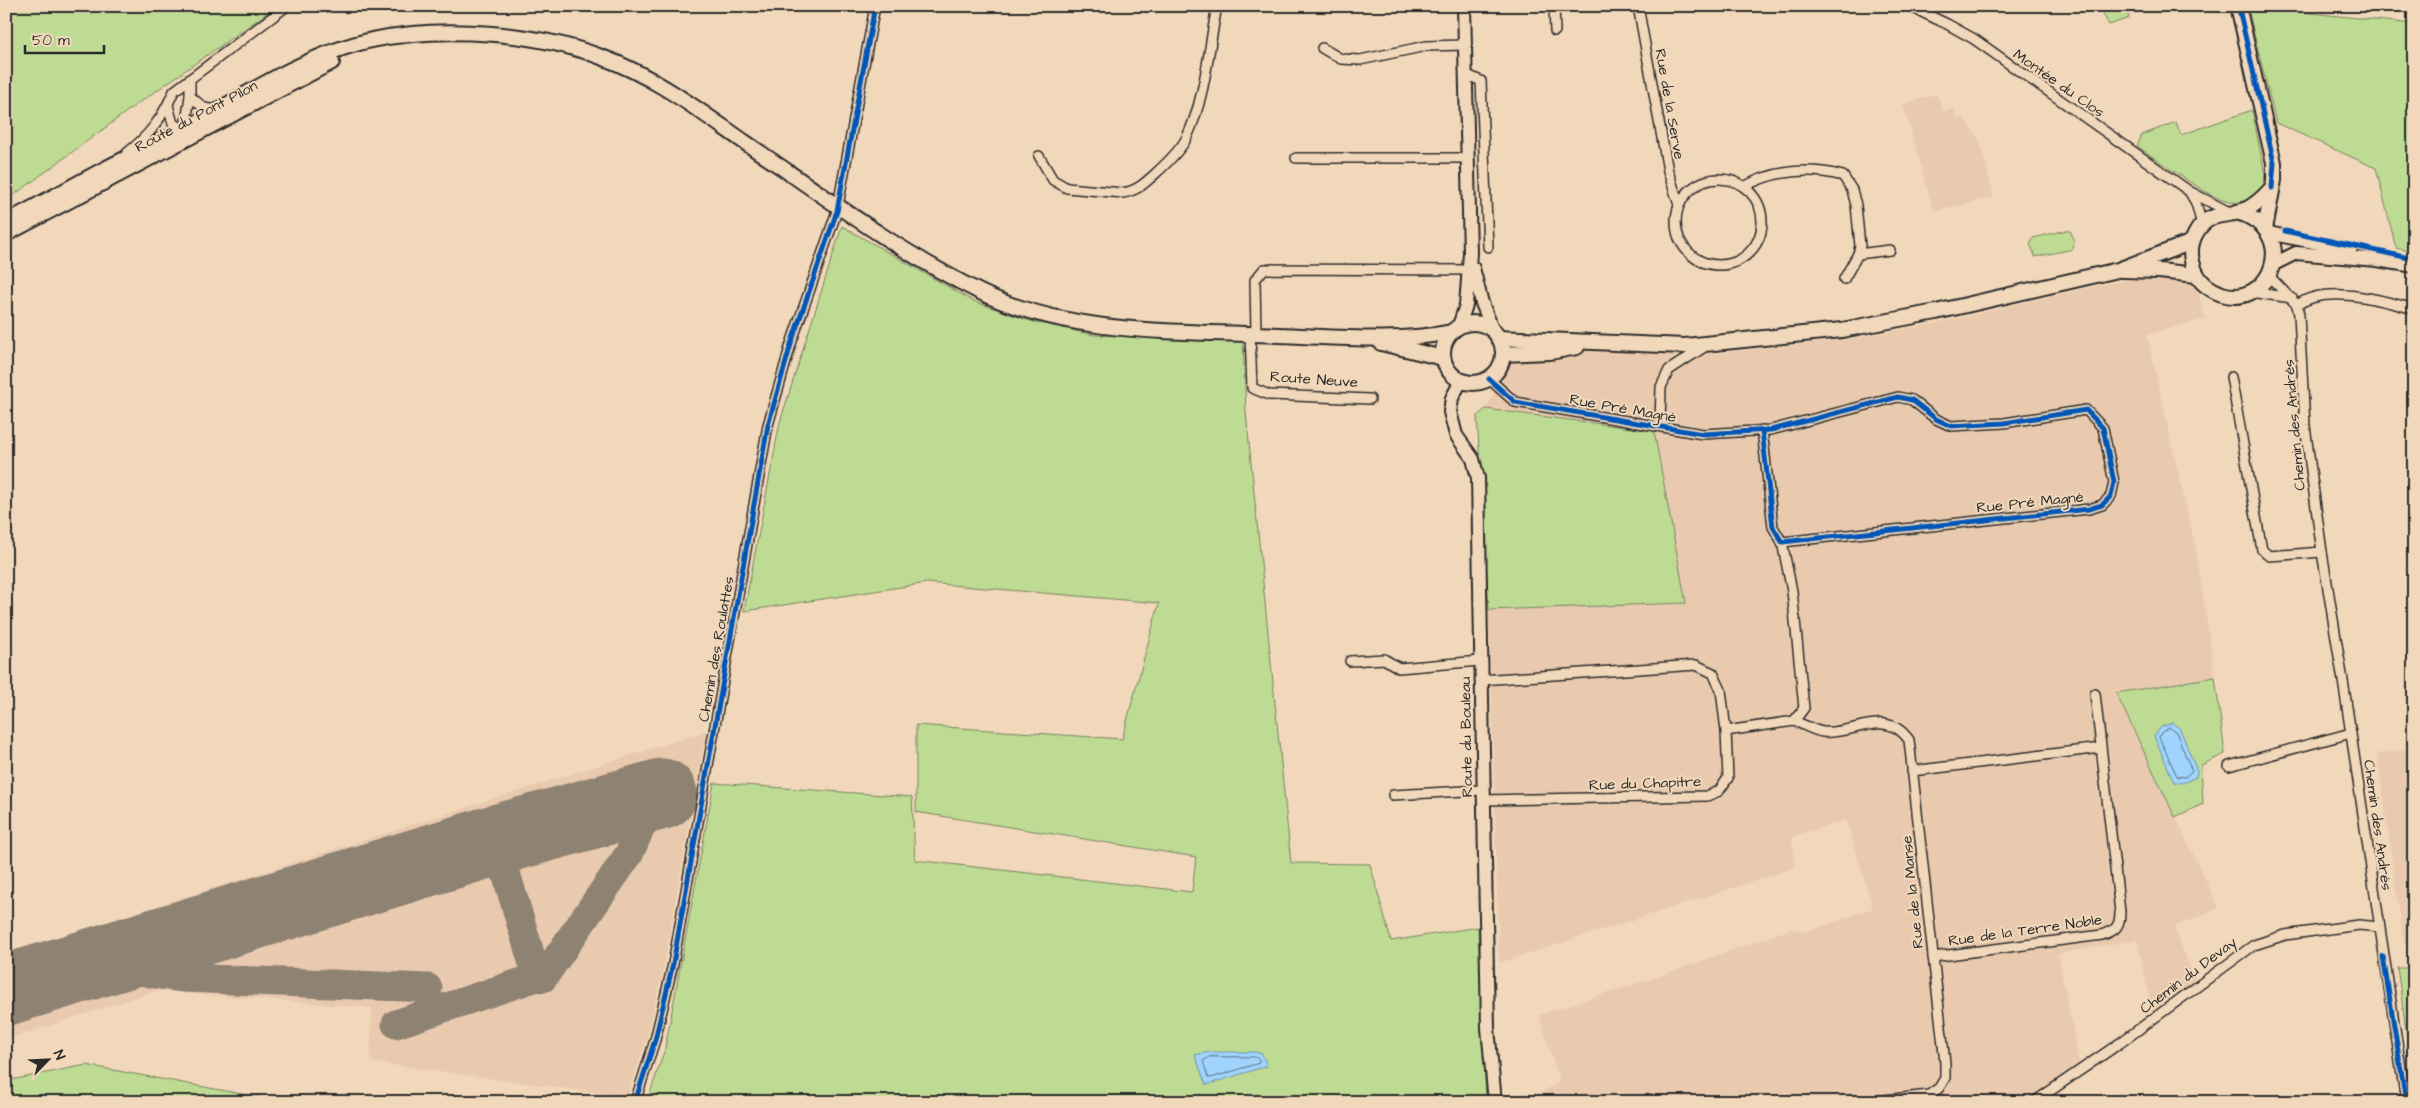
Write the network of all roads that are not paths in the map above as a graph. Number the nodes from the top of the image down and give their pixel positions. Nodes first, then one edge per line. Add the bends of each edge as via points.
1 (287, 6) edge
2 (875, 6) edge
3 (1217, 6) edge
4 (1464, 6) edge
5 (1554, 6) edge
6 (1638, 6) edge
7 (1909, 6) edge
8 (2238, 6) edge
9 (1555, 32) dead end
10 (406, 36) junction
11 (1464, 45) junction
12 (1322, 48) dead end
13 (1465, 74) junction
14 (190, 80) junction
15 (190, 96) junction
16 (168, 105) junction
17 (216, 110) junction
18 (187, 133) junction
19 (1039, 156) dead end
20 (1296, 158) dead end
21 (1468, 158) junction
22 (105, 169) junction
23 (1744, 187) junction
24 (2272, 188) junction
25 (2189, 191) junction
26 (1679, 205) junction
27 (838, 206) junction
28 (2234, 212) junction
29 (6, 222) edge
30 (2202, 225) junction
31 (2267, 231) junction
32 (6, 234) edge
33 (2192, 242) junction
34 (1488, 247) dead end
35 (1890, 250) dead end
36 (1470, 253) junction
37 (1858, 254) junction
38 (2377, 260) junction
39 (2414, 266) edge
40 (1469, 270) junction
41 (2118, 270) junction
42 (2270, 270) junction
43 (2197, 275) junction
44 (1844, 279) dead end
45 (2250, 292) junction
46 (2295, 302) junction
47 (2414, 309) edge
48 (1456, 329) junction
49 (1253, 334) junction
50 (1495, 334) junction
51 (1356, 338) junction
52 (1594, 343) junction
53 (1708, 344) junction
54 (1503, 354) junction
55 (1443, 358) junction
56 (2231, 377) dead end
57 (1489, 379) junction
58 (1461, 381) junction
59 (1370, 399) dead end
60 (1660, 426) junction
61 (1762, 430) junction
62 (1782, 542) junction
63 (2322, 552) junction
64 (1350, 661) dead end
65 (1480, 661) junction
66 (1481, 680) junction
67 (2095, 694) dead end
68 (1794, 721) junction
69 (1726, 731) junction
70 (2351, 733) junction
71 (2101, 748) junction
72 (2229, 766) dead end
73 (1912, 771) junction
74 (1393, 795) dead end
75 (1483, 795) junction
76 (2379, 927) junction
77 (1933, 957) junction
78 (635, 1102) edge
79 (1495, 1102) edge
80 (1866, 1102) edge
81 (2034, 1102) edge
82 (2406, 1102) edge

1 - 14 street
2 - 27 street, Chemin des Roulattes
3 - 19 street via 1197,108 1187,138 1141,186 1123,193 1066,188 1053,180
4 - 11 main road
5 - 9 street
6 - 26 street, Rue de la Serve via 1668,171
7 - 25 street, Montée du Clos via 1974,39
8 - 24 main road via 2274,163
10 - 17 main road, Route du Pont Pilon via 372,40 338,50 287,72
10 - 18 main road, Route du Pont Pilon via 342,57
10 - 27 main road via 486,33 542,41 604,58 665,88
11 - 12 street via 1426,46 1360,60 1340,59
11 - 13 main road
13 - 21 main road
13 - 34 street via 1481,81
14 - 15 street
14 - 16 street via 174,91
15 - 17 street via 204,108
15 - 18 street
16 - 18 street via 173,124
16 - 22 street via 147,138
17 - 18 main road, Route du Pont Pilon
18 - 22 main road, Route du Pont Pilon
18 - 32 main road, Route du Pont Pilon via 92,191
20 - 21 street
21 - 36 main road
22 - 29 main road, Route du Pont Pilon
23 - 26 street via 1720,178 1707,180 1691,190
23 - 26 street, Rue de la Serve via 1755,197 1761,211 1762,226 1750,252 1731,263 1709,264 1685,248 1677,227
23 - 37 street via 1759,178 1799,171 1824,171 1843,176 1856,205
24 - 28 main road via 2258,202
24 - 31 main road
25 - 28 street, Montée du Clos
25 - 30 street
27 - 49 main road via 921,260 980,292 1010,304 1067,319 1104,324 1156,330
27 - 78 street, Chemin des Roulattes via 791,344 768,425 673,964 655,1040
28 - 30 main road via 2212,217
28 - 31 main road via 2250,216
30 - 33 main road
31 - 38 main road
31 - 42 main road via 2274,254
33 - 41 main road
33 - 43 main road via 2191,253
35 - 37 street
36 - 40 main road
36 - 50 main road via 1477,288
37 - 44 street
38 - 39 main road
38 - 42 main road via 2296,253
40 - 48 main road via 1466,305
40 - 49 street via 1264,269 1255,280
41 - 43 main road
41 - 53 main road via 1882,323
42 - 45 main road via 2260,285
42 - 46 street
43 - 45 main road via 2214,292 2232,295
45 - 46 street
46 - 47 street via 2345,294
46 - 63 street, Chemin des Andrés via 2305,426
48 - 50 main road via 1477,324
48 - 51 main road via 1434,336
48 - 55 main road via 1446,339
49 - 51 main road
49 - 59 street, Route Neuve via 1252,388 1269,396
50 - 52 main road
50 - 54 main road
51 - 55 main road
52 - 53 main road
52 - 54 main road via 1550,352
53 - 60 street via 1669,370 1661,387
54 - 57 main road via 1501,364
55 - 58 main road via 1452,376
56 - 63 street via 2262,550 2269,556
57 - 58 main road via 1480,383
57 - 60 street, Rue Pré Magné via 1515,402
58 - 65 main road, Route du Bouleau via 1452,398 1450,412 1456,435 1473,458 1478,478
60 - 61 street, Rue Pré Magné via 1703,434
61 - 62 street via 1772,527
61 - 62 street, Rue Pré Magné via 1898,397 1912,400 1950,426 2004,423 2086,410 2103,428 2112,466 2114,482 2111,496 2102,505 2089,509
62 - 68 street via 1792,592 1804,708
63 - 70 street, Chemin des Andrés
64 - 65 street via 1384,659 1400,668
65 - 66 main road, Route du Bouleau
66 - 69 street, Rue du Chapitre via 1696,665 1713,673 1722,690
66 - 75 main road, Route du Bouleau
67 - 71 street, Rue de la Terre Noble
68 - 69 street
68 - 73 street, Rue de la Manse via 1823,732 1884,724 1894,726 1909,740
69 - 75 street, Rue du Chapitre via 1728,778 1719,791 1707,796
70 - 72 street
70 - 76 street, Chemin des Andrés
71 - 73 street
71 - 77 street, Rue de la Terre Noble via 2120,912 2117,928 2102,935
73 - 77 street, Rue de la Manse
74 - 75 street, Rue du Chapitre
75 - 79 main road, Route du Bouleau via 1488,1028
76 - 81 street, Chemin du Devay via 2359,925 2285,935 2254,945
76 - 82 street, Chemin des Andrés
77 - 80 street, Rue de la Manse via 1945,1078 1929,1095

